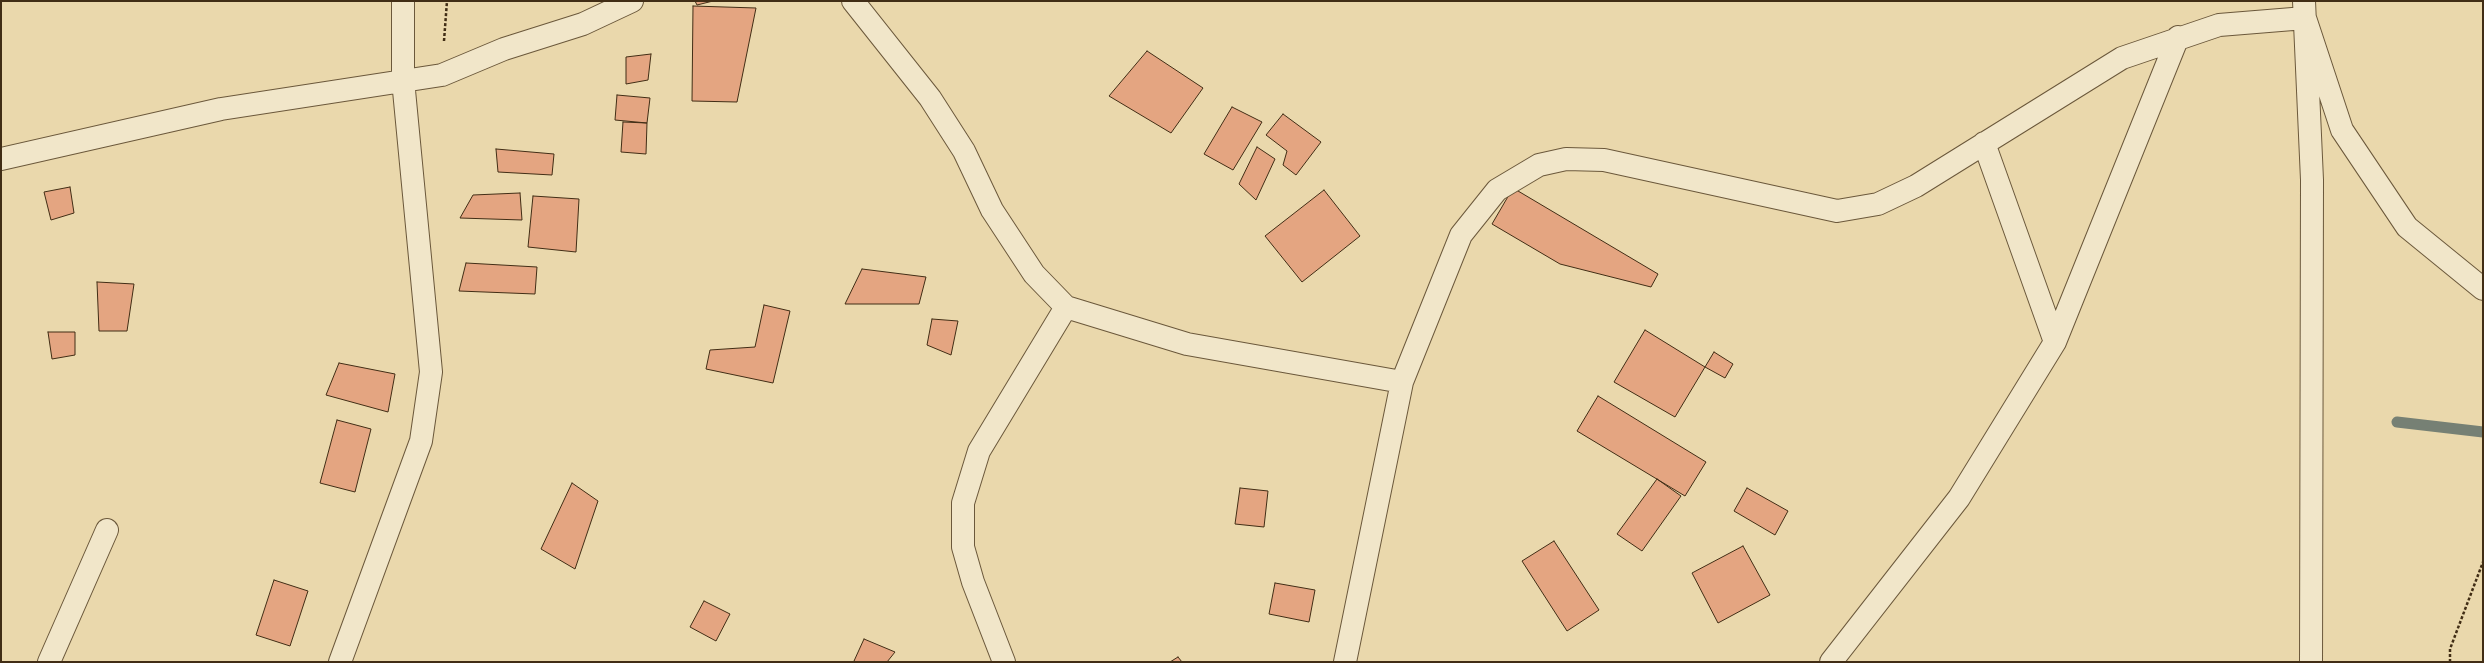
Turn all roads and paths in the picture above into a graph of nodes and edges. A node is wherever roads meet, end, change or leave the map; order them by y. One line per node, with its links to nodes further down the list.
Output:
1 (403, 1): 8 (street)
2 (447, 1): 7 (path)
3 (632, 1): 7 (street)
4 (853, 1): 12 (street)
5 (2305, 9): 6 (street); 11 (street); 22 (street)
6 (2178, 37): 9 (street); 13 (street)
7 (442, 75): 8 (street)
8 (404, 80): 10 (street); 18 (street)
9 (1984, 142): 13 (street); 14 (street)
10 (1, 159)
11 (2483, 289)
12 (1066, 307): 14 (street); 19 (street)
13 (2055, 342): 21 (street)
14 (1402, 382): 20 (street)
15 (107, 530): 17 (street)
16 (2483, 562): 23 (path)
17 (49, 662)
18 (340, 662)
19 (1004, 662)
20 (1345, 662)
21 (1831, 662)
22 (2311, 662)
23 (2450, 662)

